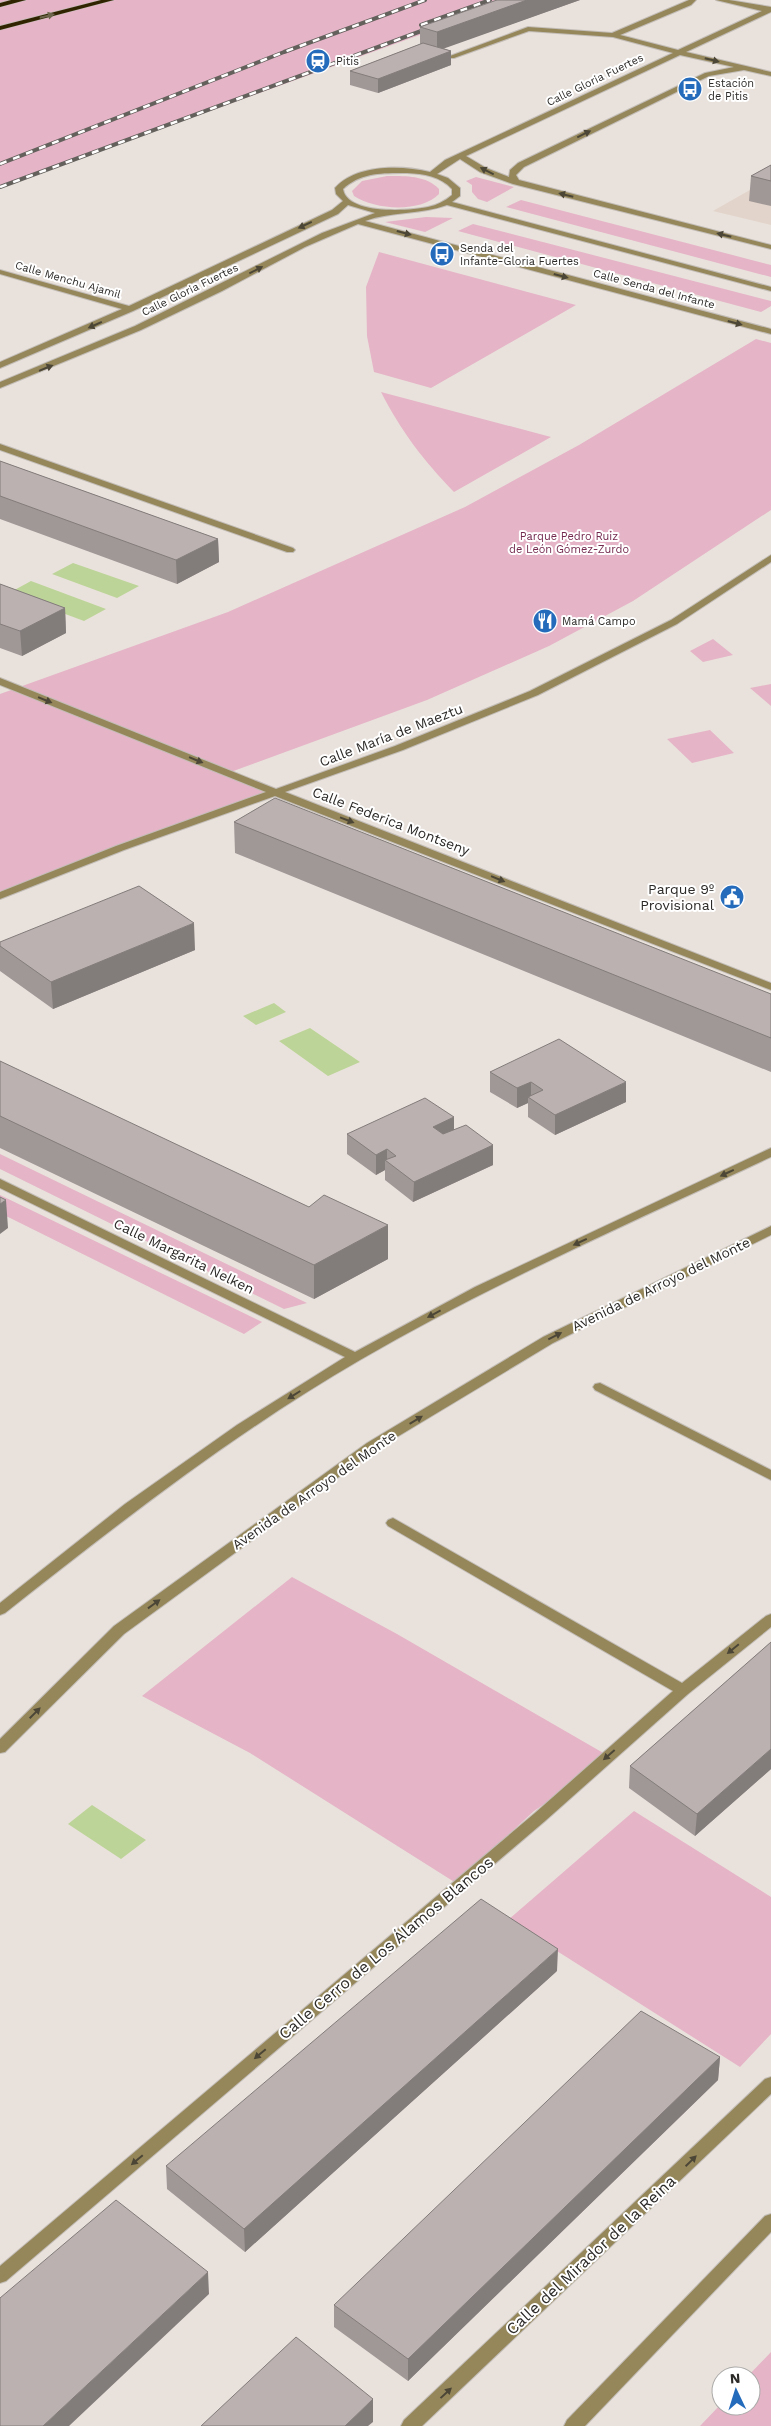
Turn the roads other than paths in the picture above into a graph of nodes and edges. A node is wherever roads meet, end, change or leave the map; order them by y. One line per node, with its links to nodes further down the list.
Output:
1 (22, 0): 5 (highway)
2 (110, 0): 7 (highway, one-way to 2)
3 (693, 0): 8 (street)
4 (719, 0): 6 (street)
5 (0, 5)
6 (770, 10): 9 (street, Calle Gloria Fuertes)
7 (0, 28)
8 (614, 35): 9 (street); 10 (street)
9 (680, 52): 11 (street, one-way to 11); 13 (street, Calle Gloria Fuertes)
10 (452, 57)
11 (743, 68): 12 (street); 15 (street, one-way to 11)
12 (771, 74)
13 (461, 156): 14 (street, Calle Gloria Fuertes); 15 (street, one-way to 13)
14 (432, 174): 16 (street); 17 (street)
15 (514, 178): 20 (street, one-way to 15)
16 (347, 202): 18 (street); 23 (street, Calle Gloria Fuertes, one-way to 23)
17 (448, 203): 18 (street); 22 (street)
18 (389, 212): 19 (street, Calle Gloria Fuertes)
19 (357, 221): 24 (street, Calle Senda del Infante, one-way to 24); 26 (street, Calle Gloria Fuertes, one-way to 19)
20 (771, 247)
21 (0, 272): 23 (street, Calle Menchu Ajamil)
22 (771, 289)
23 (130, 309): 25 (street, Calle Gloria Fuertes, one-way to 25)
24 (771, 332)
25 (0, 365)
26 (0, 385)
27 (0, 447): 28 (street)
28 (290, 550)
29 (771, 558): 31 (street, Calle María de Maeztu)
30 (0, 681): 31 (street, Calle Federica Montseny, one-way to 31)
31 (277, 793): 32 (street, Calle María de Maeztu); 33 (street, Calle Federica Montseny, one-way to 33)
32 (0, 896)
33 (771, 987)
34 (771, 1152): 37 (street, one-way to 37)
35 (0, 1184): 37 (street, Calle Margarita Nelken)
36 (771, 1230): 44 (street, Avenida de Arroyo del Monte, one-way to 36)
37 (355, 1356): 41 (street, one-way to 41)
38 (600, 1387): 39 (street)
39 (771, 1476)
40 (393, 1523): 43 (street)
41 (0, 1610)
42 (771, 1619): 43 (street, Calle Cerro de Los Álamos Blancos, one-way to 43)
43 (683, 1690): 47 (street, Calle Cerro de Los Álamos Blancos, one-way to 47)
44 (0, 1748)
45 (771, 2084): 48 (street, Calle del Mirador de la Reina, one-way to 45)
46 (771, 2221): 49 (street)
47 (0, 2276)
48 (410, 2426)
49 (572, 2426)

